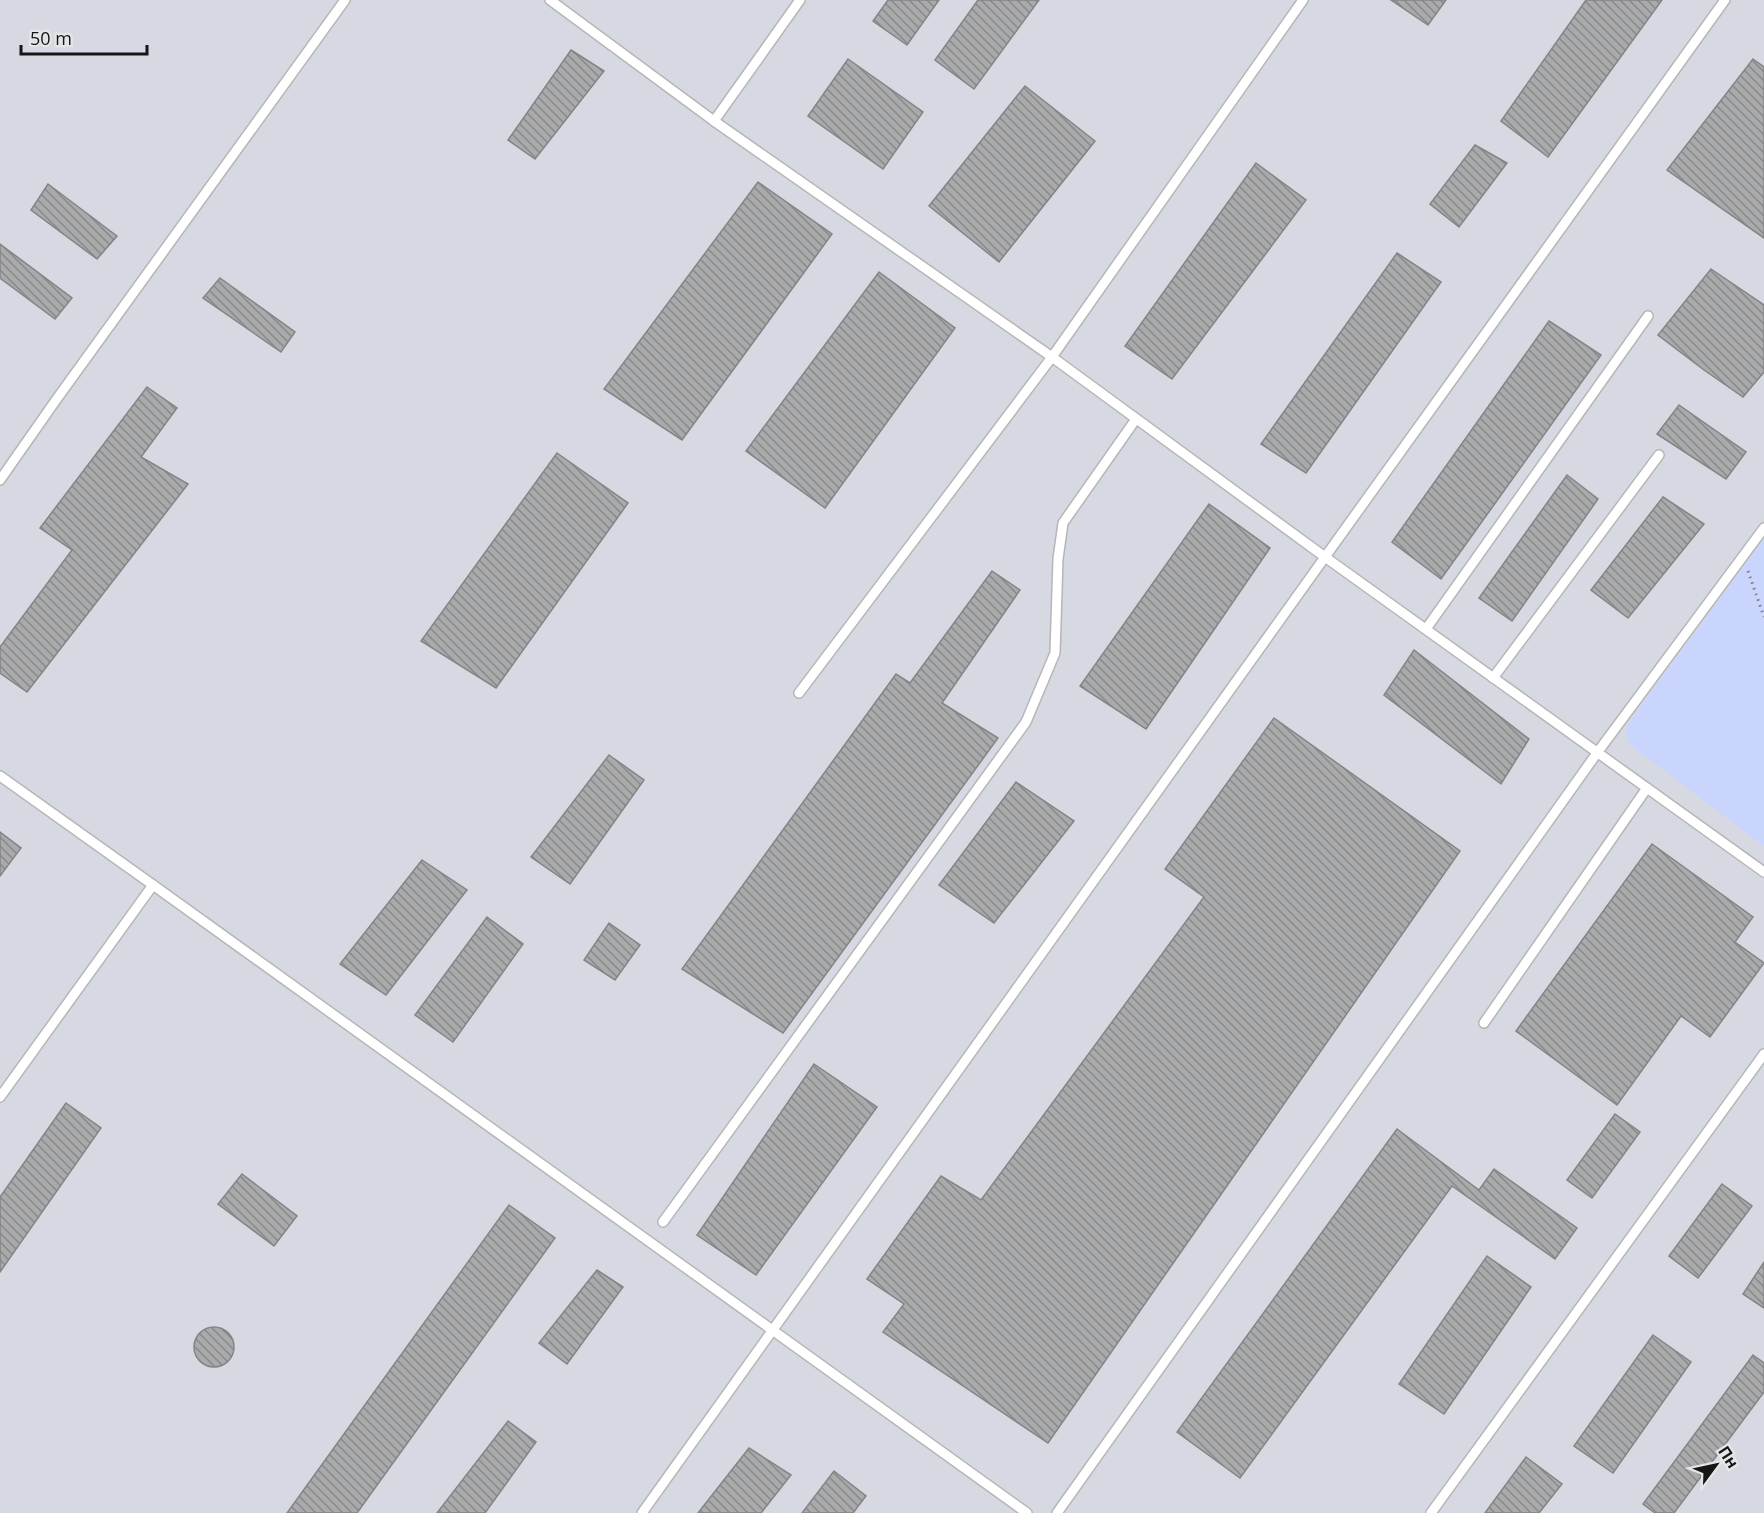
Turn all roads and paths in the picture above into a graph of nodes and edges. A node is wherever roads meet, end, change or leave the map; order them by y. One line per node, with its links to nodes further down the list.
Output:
1 (345, 0): 11 (lane)
2 (550, 0): 6 (lane)
3 (800, 0): 6 (lane)
4 (1303, 0): 8 (lane)
5 (1725, 0): 13 (lane)
6 (714, 121): 8 (lane)
7 (1648, 316): 16 (lane)
8 (1052, 357): 9 (lane); 18 (lane)
9 (1136, 419): 13 (lane); 27 (lane)
10 (1659, 455): 17 (lane)
11 (0, 480)
12 (1764, 528): 14 (lane)
13 (1325, 557): 16 (lane); 28 (lane)
14 (1743, 557): 15 (path); 19 (lane)
15 (1764, 617)
16 (1426, 630): 17 (lane)
17 (1493, 678): 19 (lane)
18 (799, 693)
19 (1597, 753): 21 (lane); 31 (lane)
20 (0, 776): 23 (lane)
21 (1647, 788): 22 (lane); 24 (lane)
22 (1764, 872)
23 (153, 885): 26 (lane); 28 (lane)
24 (1484, 1023)
25 (1764, 1054): 32 (lane)
26 (0, 1097)
27 (663, 1222)
28 (773, 1330): 29 (lane); 30 (lane)
29 (642, 1513)
30 (1027, 1513)
31 (1057, 1513)
32 (1431, 1513)

